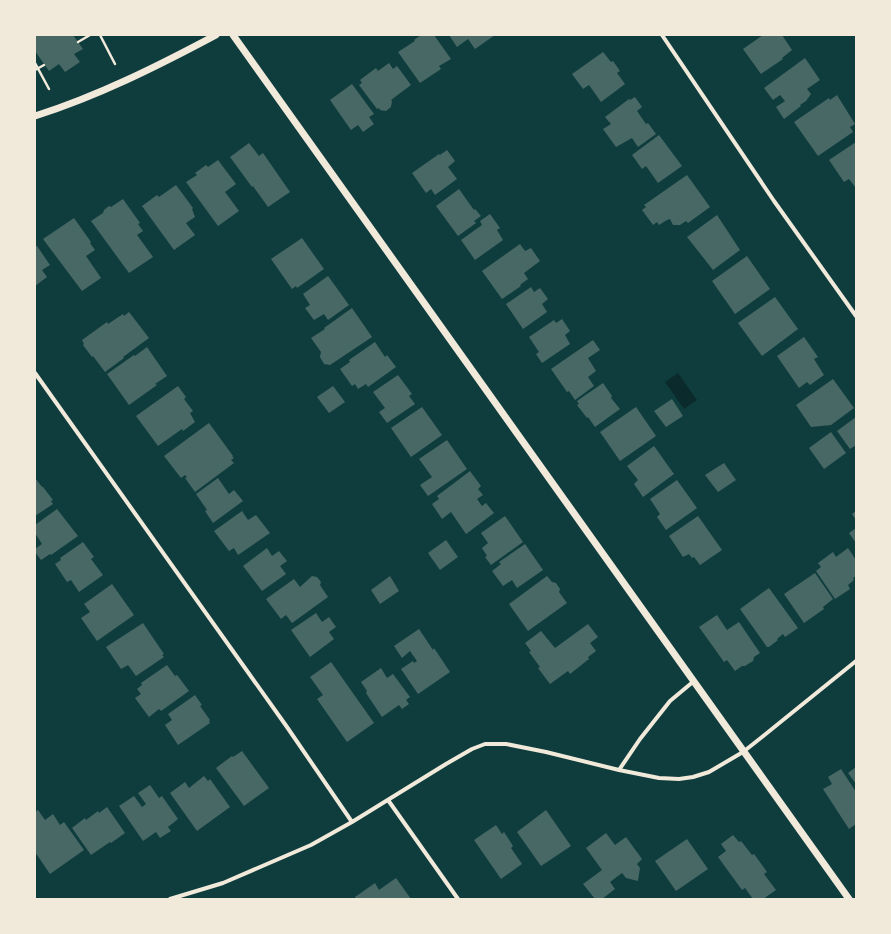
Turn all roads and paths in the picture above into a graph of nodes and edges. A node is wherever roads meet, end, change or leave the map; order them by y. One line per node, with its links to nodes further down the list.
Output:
1 (90, 35): 6 (path)
2 (100, 35): 8 (path)
3 (216, 35): 12 (street)
4 (233, 35): 16 (street)
5 (662, 35): 13 (street)
6 (78, 42)
7 (35, 63): 10 (path)
8 (116, 64)
9 (44, 65): 10 (path)
10 (37, 70): 11 (path)
11 (49, 89)
12 (35, 116)
13 (856, 316)
14 (35, 373): 20 (street)
15 (856, 661): 17 (street)
16 (694, 681): 17 (street); 18 (street)
17 (743, 752): 18 (street); 23 (street)
18 (619, 770): 19 (street)
19 (388, 800): 20 (street); 22 (street)
20 (352, 822): 21 (street)
21 (170, 899)
22 (458, 899)
23 (849, 899)

